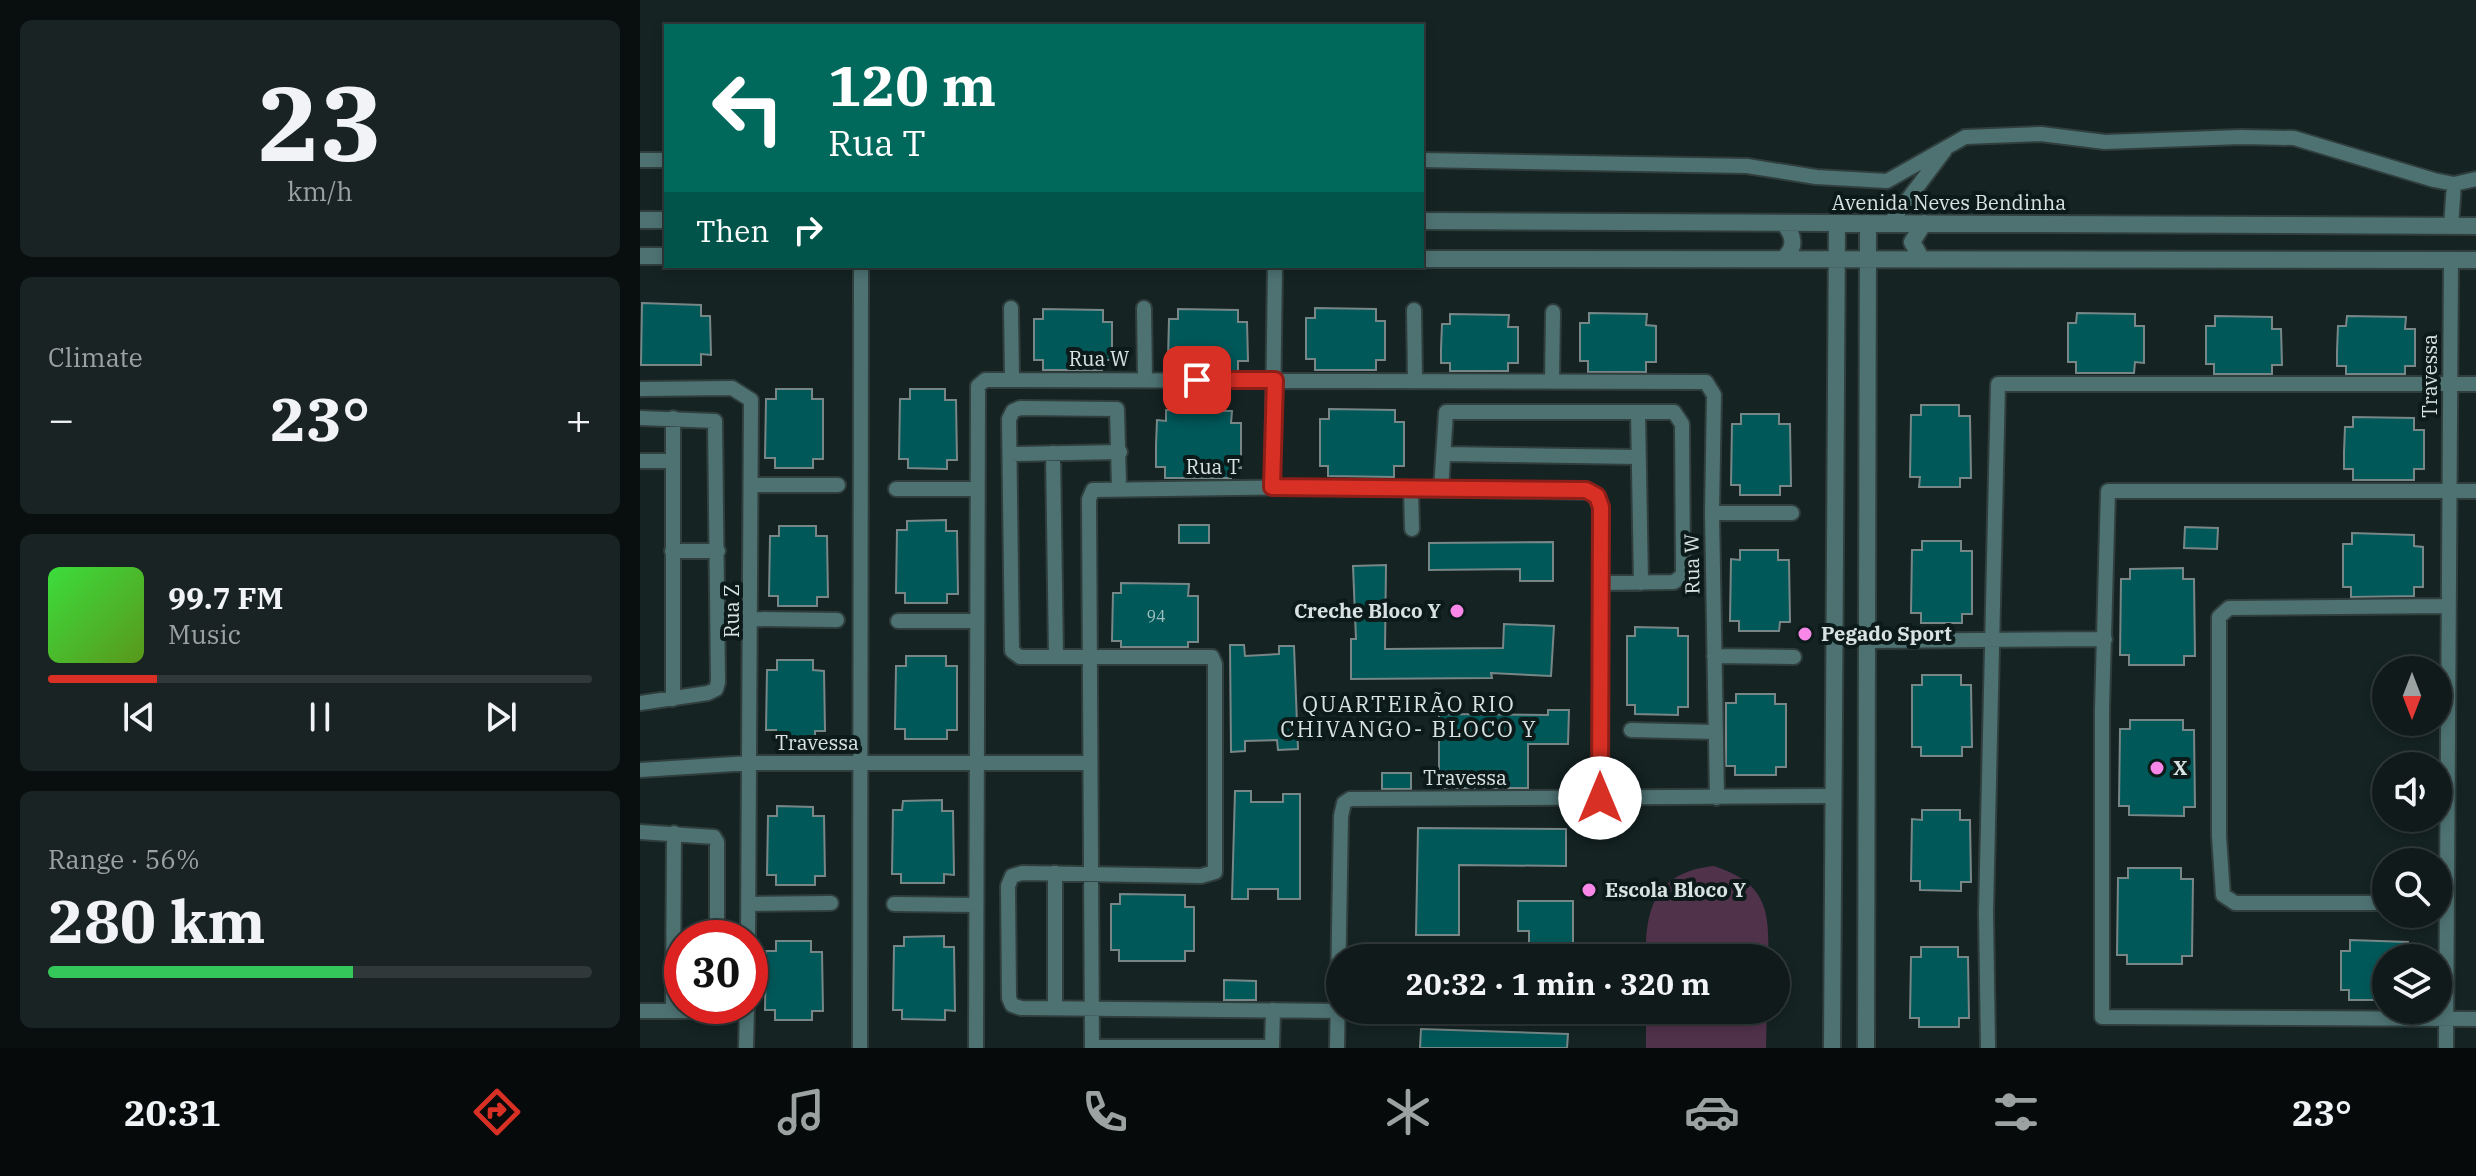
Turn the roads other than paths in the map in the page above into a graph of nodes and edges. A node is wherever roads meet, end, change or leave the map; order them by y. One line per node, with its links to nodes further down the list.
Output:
1 (1950, 143): 6 (street); 7 (street); 8 (street)
2 (640, 160): 3 (street)
3 (664, 160)
4 (1424, 160): 6 (street)
5 (2476, 179): 7 (street)
6 (1887, 181): 8 (street)
7 (2454, 184): 17 (street)
8 (1902, 207): 15 (street)
9 (640, 220): 10 (street)
10 (664, 220)
11 (1424, 221): 12 (street, Avenida Neves Bendinha)
12 (1783, 223): 13 (street, Avenida Neves Bendinha); 23 (street)
13 (1837, 223): 14 (street, Avenida Neves Bendinha); 24 (street)
14 (1868, 223): 15 (street, Avenida Neves Bendinha); 25 (street)
15 (1890, 223): 16 (street, Avenida Neves Bendinha)
16 (1924, 223): 17 (street, Avenida Neves Bendinha); 21 (street)
17 (2451, 226): 18 (street, Avenida Neves Bendinha)
18 (2476, 226)
19 (640, 256): 20 (street)
20 (664, 256)
21 (1921, 258): 25 (street); 26 (street)
22 (1424, 259): 23 (street)
23 (1783, 259): 24 (street)
24 (1836, 259): 25 (street); 34 (street)
25 (1868, 259): 35 (street)
26 (2451, 260): 27 (street); 41 (street, Travessa)
27 (2476, 260)
28 (861, 268): 88 (street)
29 (1275, 268): 38 (street)
30 (1011, 308): 36 (street)
31 (1144, 308): 37 (street)
32 (1414, 310): 39 (street)
33 (1553, 312): 40 (street)
34 (1836, 313): 35 (street); 92 (street)
35 (1867, 314): 78 (street)
36 (1012, 379): 37 (street, Rua W); 59 (street, Rua W)
37 (1145, 379): 38 (street, Rua W)
38 (1275, 380): 39 (street, Rua W); 57 (street)
39 (1415, 380): 40 (street, Rua W)
40 (1552, 381): 64 (street, Rua W)
41 (2450, 384): 42 (street); 62 (street, Travessa); 76 (street)
42 (2476, 384)
43 (640, 389): 54 (street, Rua Z)
44 (1638, 412): 50 (street); 51 (street); 70 (street)
45 (640, 418): 46 (street)
46 (673, 418): 53 (street); 68 (street)
47 (1120, 452): 48 (street); 49 (street); 56 (street)
48 (1053, 453): 49 (street); 79 (street)
49 (1010, 454): 79 (street)
50 (1444, 454): 51 (street); 61 (street)
51 (1638, 457): 70 (street)
52 (640, 461): 53 (street)
53 (673, 461): 67 (street)
54 (752, 485): 55 (street); 72 (street, Rua Z)
55 (838, 485)
56 (1119, 487): 57 (street, Rua T); 80 (street, Rua T)
57 (1272, 487): 60 (street, Rua T)
58 (896, 489): 59 (street)
59 (977, 489): 75 (street, Rua W)
60 (1411, 489): 61 (street, Rua T); 66 (street)
61 (1441, 490): 69 (street, Rua T)
62 (2451, 491): 63 (street); 71 (street, Travessa); 77 (street)
63 (2476, 491)
64 (1712, 513): 65 (street); 81 (street, Rua W)
65 (1792, 513)
66 (1412, 529)
67 (672, 551): 68 (street); 83 (street)
68 (718, 551): 83 (street)
69 (1602, 583): 70 (street); 93 (street, Rua T)
70 (1641, 583)
71 (2448, 606): 97 (street, Travessa); 101 (street)
72 (752, 619): 73 (street); 87 (street, Rua Z)
73 (837, 620)
74 (898, 621): 75 (street)
75 (977, 621): 90 (street, Rua W)
76 (1991, 639): 77 (street); 78 (street); 129 (street)
77 (2105, 639): 115 (street)
78 (1867, 641): 128 (street)
79 (1056, 656): 80 (street)
80 (1089, 656): 89 (street, Rua T); 99 (street)
81 (1714, 656): 82 (street); 86 (street, Rua W)
82 (1794, 657)
83 (673, 699): 84 (street)
84 (640, 703)
85 (1631, 730): 86 (street)
86 (1715, 732): 94 (street, Rua W)
87 (750, 763): 88 (street, Travessa); 91 (street, Travessa); 102 (street, Rua Z)
88 (861, 763): 90 (street, Travessa); 123 (street)
89 (1089, 763): 90 (street, Travessa); 99 (street, Rua T)
90 (977, 764): 104 (street, Rua W)
91 (640, 770)
92 (1833, 796): 94 (street, Travessa); 127 (street)
93 (1600, 798): 94 (street, Travessa); 108 (street, Travessa)
94 (1717, 798)
95 (640, 832): 96 (street)
96 (674, 833): 105 (street); 106 (street)
97 (2443, 848)
98 (1055, 873): 99 (street); 109 (street); 109 (street)
99 (1089, 874): 110 (street, Rua T)
100 (831, 903): 102 (street)
101 (2372, 903)
102 (749, 904): 107 (street, Rua Z)
103 (894, 904): 104 (street)
104 (976, 905): 124 (street, Rua W)
105 (674, 920)
106 (717, 920)
107 (749, 920)
108 (1339, 944)
109 (1055, 1008): 110 (street)
110 (1091, 1008): 111 (street); 121 (street, Rua T)
111 (1273, 1010): 114 (street); 125 (street)
112 (640, 1011): 113 (street)
113 (664, 1011)
114 (1326, 1011)
115 (2372, 1019)
116 (2452, 1019): 117 (street)
117 (2476, 1019)
118 (747, 1024): 122 (street)
119 (1338, 1024): 126 (street, Travessa)
120 (2446, 1024): 130 (street, Travessa)
121 (1092, 1047): 125 (street)
122 (746, 1048)
123 (860, 1048)
124 (976, 1048)
125 (1272, 1048)
126 (1337, 1048)
127 (1832, 1048)
128 (1866, 1048)
129 (1988, 1048)
130 (2446, 1048)

